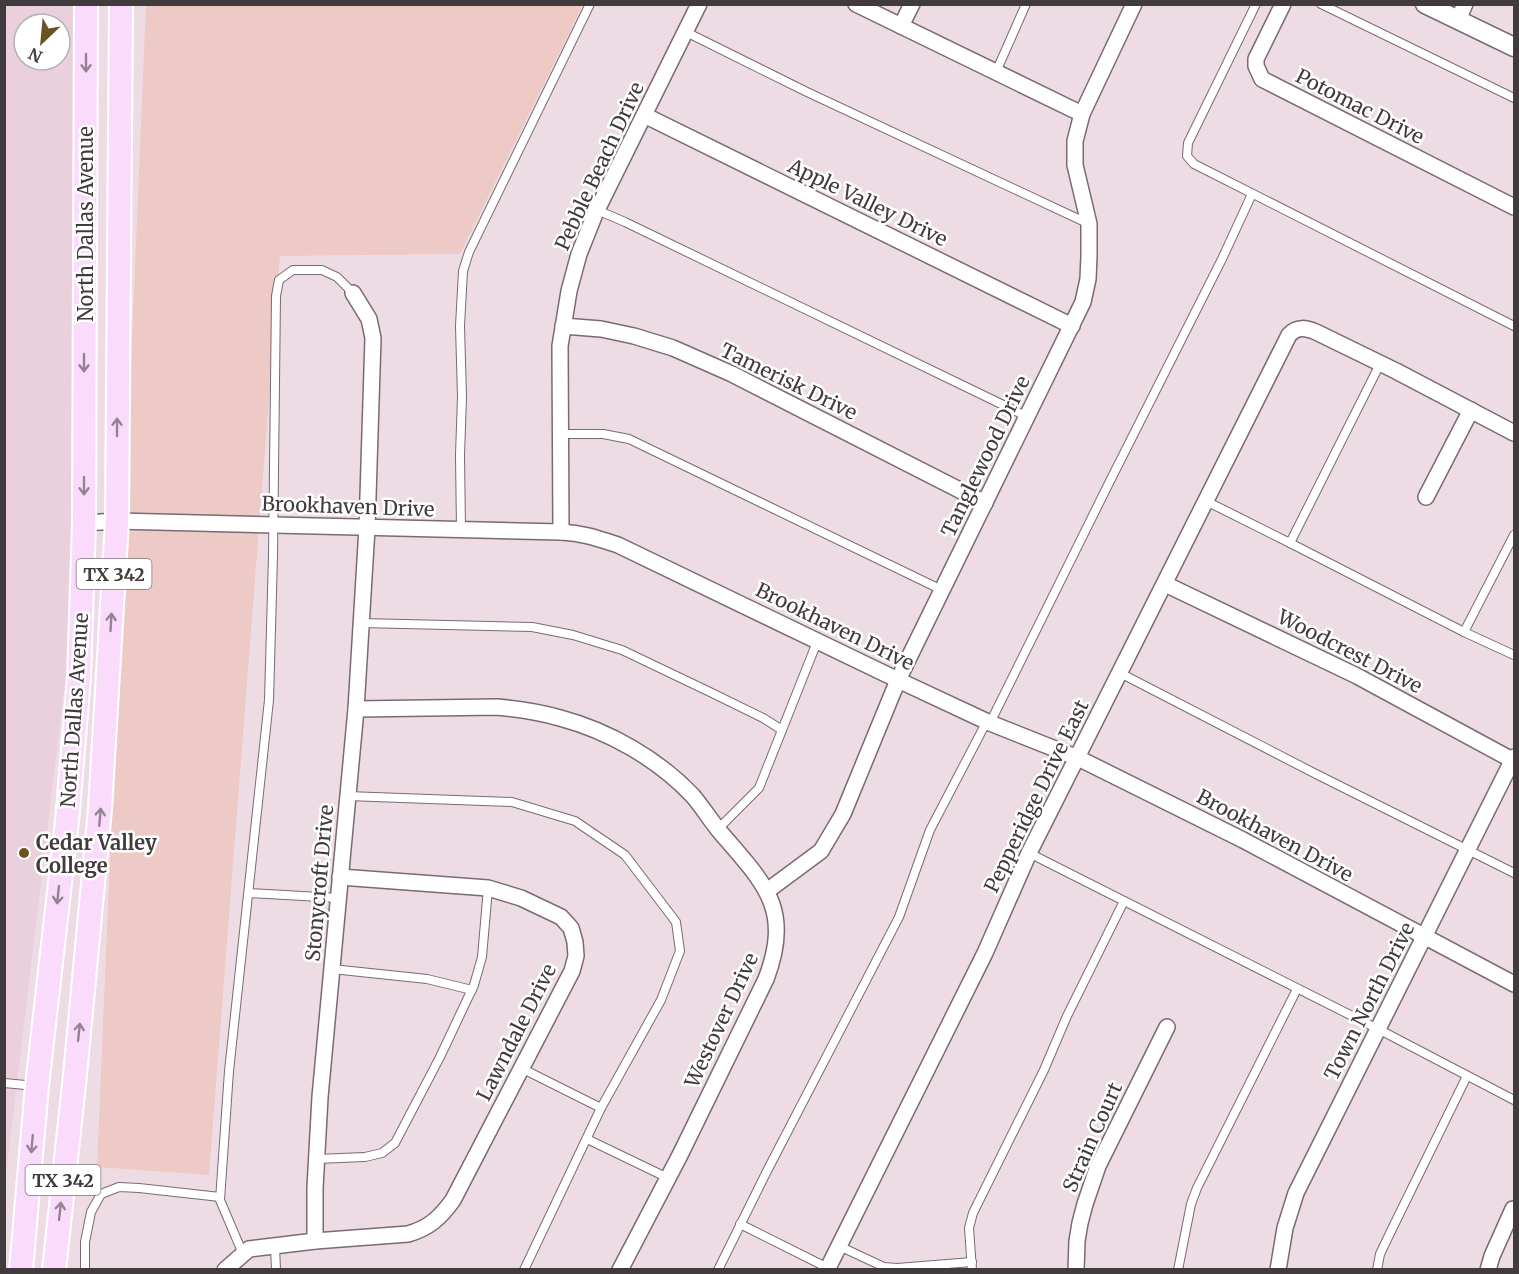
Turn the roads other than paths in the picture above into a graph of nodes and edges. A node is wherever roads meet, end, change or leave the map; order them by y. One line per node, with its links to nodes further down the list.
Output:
1 (86, 4): 38 (main road, North Dallas Avenue / TX 342, one-way to 38)
2 (121, 4): 37 (main road, North Dallas Avenue / TX 342, one-way to 2)
3 (590, 4): 41 (lane)
4 (699, 4): 15 (street, Pebble Beach Drive)
5 (856, 4): 14 (street)
6 (912, 4): 14 (street)
7 (1026, 4): 17 (lane)
8 (1134, 4): 19 (street, Tanglewood Drive)
9 (1256, 4): 21 (lane)
10 (1283, 4): 22 (street, Potomac Drive)
11 (1321, 4): 18 (lane)
12 (1425, 4): 13 (street)
13 (1461, 12): 16 (street)
14 (901, 26): 17 (street)
15 (686, 32): 20 (street, Pebble Beach Drive); 24 (lane)
16 (1515, 47)
17 (996, 72): 19 (street)
18 (1515, 98)
19 (1082, 114): 24 (street, Tanglewood Drive)
20 (644, 115): 23 (street, Pebble Beach Drive); 27 (street, Apple Valley Drive)
21 (1252, 194): 28 (lane); 54 (lane)
22 (1515, 207)
23 (597, 210): 26 (street, Pebble Beach Drive); 31 (lane)
24 (1089, 224): 27 (street, Tanglewood Drive)
25 (353, 293): 39 (lane); 40 (street, Stonycroft Drive)
26 (563, 326): 33 (street, Pebble Beach Drive); 36 (street, Tamerisk Drive)
27 (1072, 326): 31 (street, Tanglewood Drive)
28 (1515, 326)
29 (1380, 364): 30 (street); 35 (street, Pepperidge Drive East); 44 (lane)
30 (1471, 410): 32 (street); 34 (street)
31 (1028, 417): 36 (street, Tanglewood Drive)
32 (1515, 433)
33 (560, 434): 42 (street, Pebble Beach Drive); 46 (lane)
34 (1426, 496)
35 (1206, 501): 44 (lane); 45 (street, Pepperidge Drive East)
36 (985, 503): 46 (street, Tanglewood Drive)
37 (117, 521): 38 (street, Brookhaven Drive); 39 (street, Brookhaven Drive); 80 (main road, North Dallas Avenue / TX 342, one-way to 37)
38 (84, 523): 79 (main road, North Dallas Avenue / TX 342, one-way to 79)
39 (273, 525): 40 (street, Brookhaven Drive); 66 (lane)
40 (367, 528): 41 (street, Brookhaven Drive); 47 (street, Stonycroft Drive)
41 (461, 530): 42 (street, Brookhaven Drive)
42 (561, 532): 49 (street, Brookhaven Drive)
43 (1515, 535): 48 (lane)
44 (1290, 543): 48 (lane)
45 (1165, 584): 51 (street, Pepperidge Drive East); 57 (street, Woodcrest Drive)
46 (942, 590): 52 (street, Tanglewood Drive)
47 (361, 623): 53 (street, Stonycroft Drive); 55 (lane)
48 (1464, 632): 50 (lane)
49 (818, 642): 52 (street, Brookhaven Drive); 55 (lane)
50 (1515, 655)
51 (1120, 673): 56 (street, Pepperidge Drive East); 60 (lane)
52 (897, 680): 54 (street, Brookhaven Drive); 65 (street, Tanglewood Drive)
53 (356, 709): 58 (street, Stonycroft Drive); 59 (street, Westover Drive)
54 (988, 722): 56 (street, Brookhaven Drive); 88 (lane)
55 (782, 730): 59 (lane)
56 (1078, 758): 61 (street, Pepperidge Drive East); 69 (street, Brookhaven Drive)
57 (1514, 759): 60 (street, Town North Drive)
58 (347, 796): 63 (street, Stonycroft Drive); 82 (lane)
59 (718, 829): 65 (street, Westover Drive)
60 (1468, 849): 62 (lane); 69 (street, Town North Drive)
61 (1029, 853): 68 (lane); 91 (street, Pepperidge Drive East)
62 (1515, 873)
63 (340, 877): 64 (street, Lawndale Drive); 67 (street, Stonycroft Drive)
64 (488, 888): 73 (lane); 76 (street, Lawndale Drive)
65 (767, 891): 85 (street, Westover Drive)
66 (249, 893): 67 (lane); 86 (lane)
67 (338, 898): 70 (street, Stonycroft Drive)
68 (1124, 901): 72 (lane); 93 (lane)
69 (1424, 937): 71 (street, Brookhaven Drive); 75 (street, Town North Drive)
70 (332, 969): 73 (lane); 84 (street, Stonycroft Drive)
71 (1515, 984)
72 (1298, 989): 75 (lane); 104 (lane)
73 (472, 990): 84 (lane)
74 (1167, 1027): 103 (street, Strain Court)
75 (1378, 1029): 77 (lane); 105 (street, Town North Drive)
76 (521, 1068): 82 (lane); 89 (street, Lawndale Drive)
77 (1467, 1076): 81 (lane); 106 (lane)
78 (4, 1083): 79 (lane)
79 (37, 1086): 80 (main road); 94 (main road, North Dallas Avenue / TX 342, one-way to 94)
80 (73, 1090): 95 (main road, North Dallas Avenue / TX 342, one-way to 80)
81 (1515, 1100)
82 (602, 1108): 83 (lane)
83 (587, 1139): 85 (lane); 99 (lane)
84 (316, 1159): 89 (street, Stonycroft Drive)
85 (668, 1178): 100 (street, Westover Drive)
86 (220, 1197): 92 (lane); 96 (lane)
87 (1513, 1209): 107 (street)
88 (740, 1224): 101 (lane); 102 (lane)
89 (315, 1241): 90 (street)
90 (275, 1246): 92 (street); 98 (lane)
91 (839, 1246): 93 (lane); 102 (street, Pepperidge Drive East)
92 (243, 1254): 97 (street)
93 (972, 1265)
94 (21, 1269)
95 (54, 1269)
96 (85, 1269)
97 (225, 1269)
98 (276, 1269)
99 (524, 1269)
100 (620, 1269)
101 (718, 1269)
102 (828, 1269)
103 (1076, 1269)
104 (1178, 1269)
105 (1278, 1269)
106 (1377, 1269)
107 (1488, 1269)

